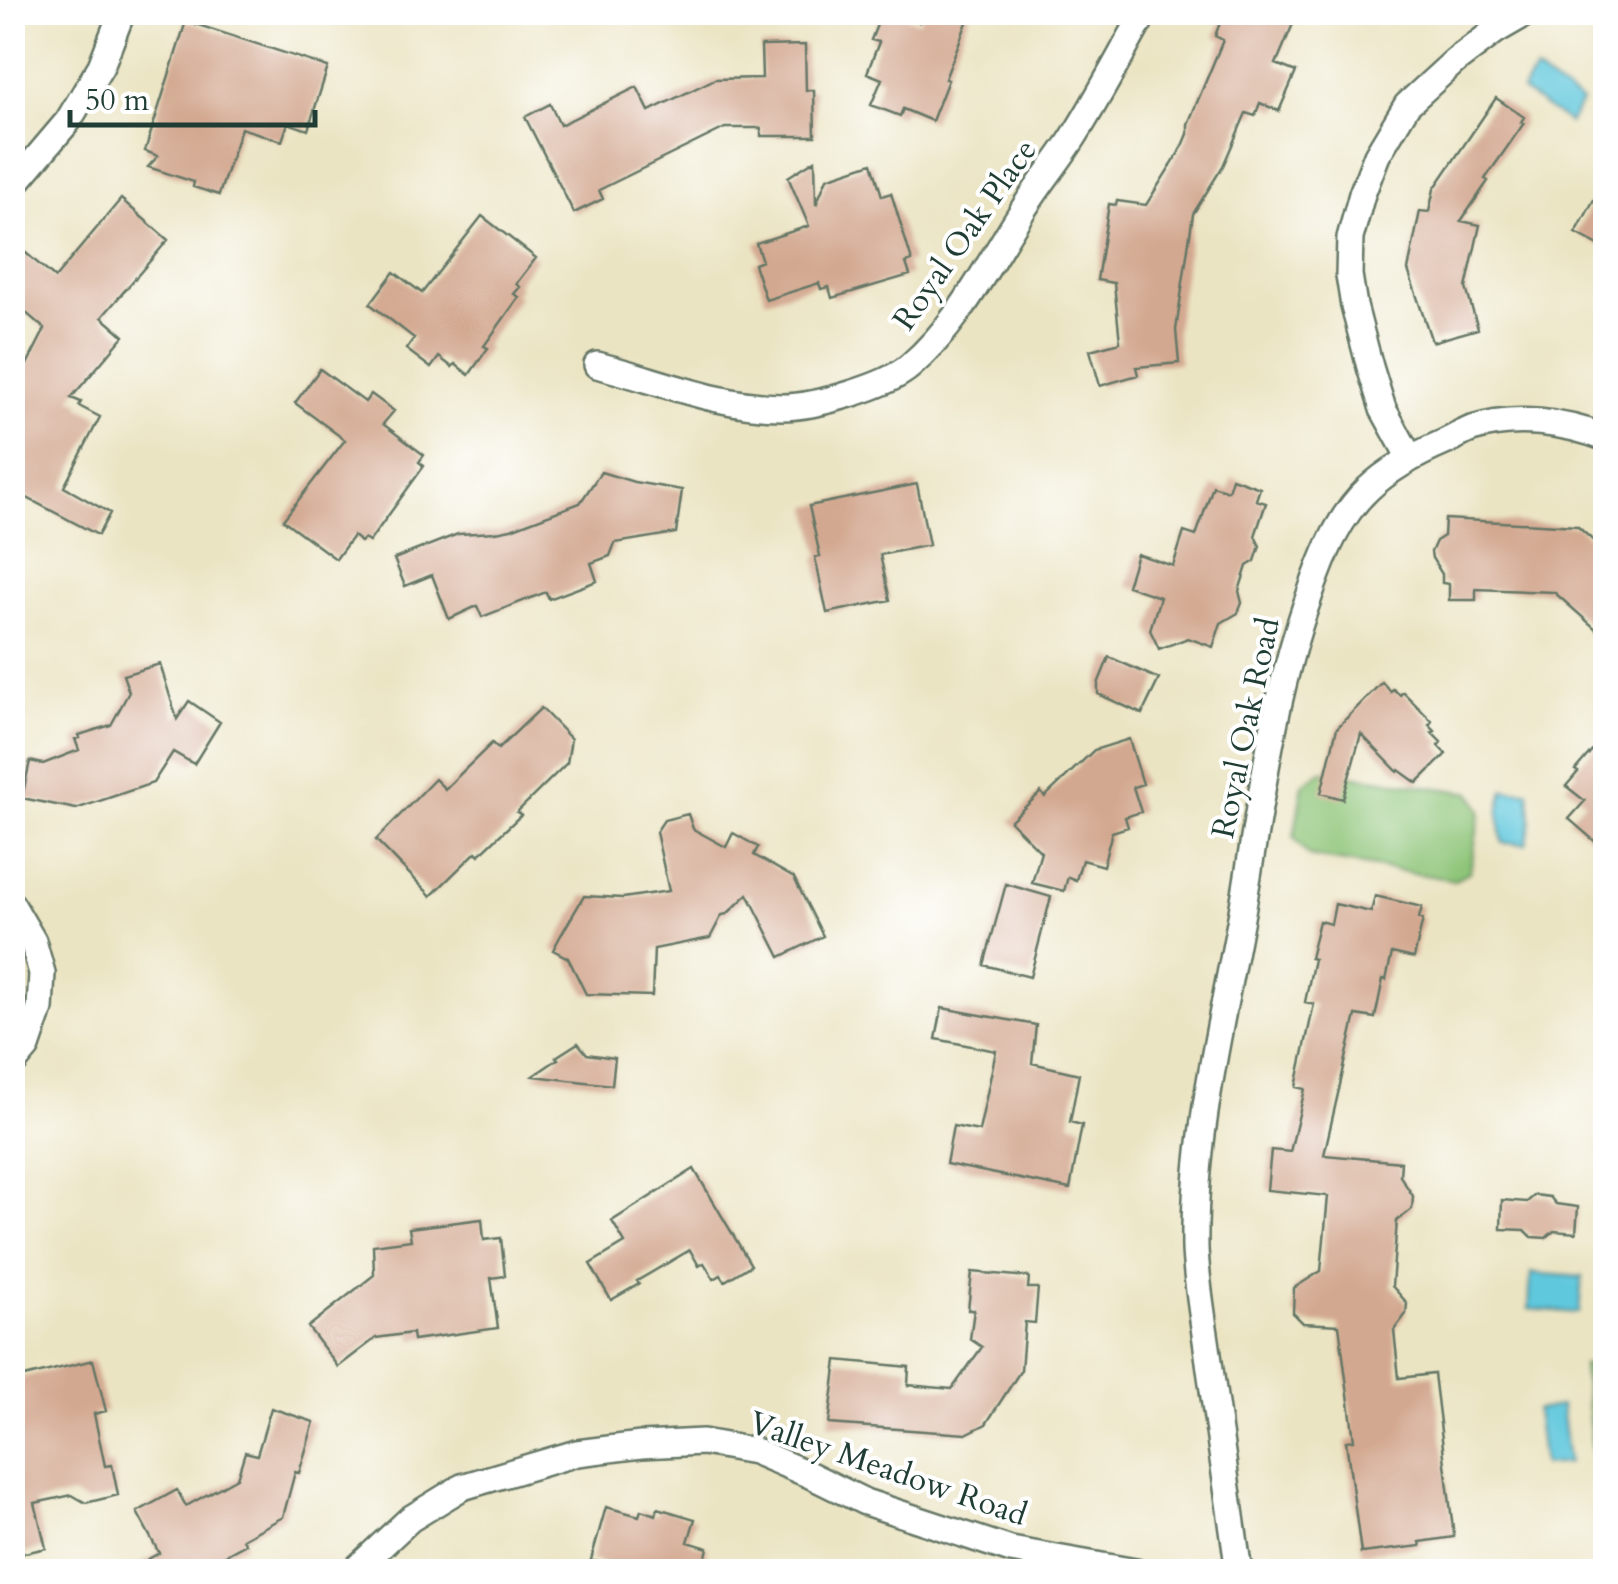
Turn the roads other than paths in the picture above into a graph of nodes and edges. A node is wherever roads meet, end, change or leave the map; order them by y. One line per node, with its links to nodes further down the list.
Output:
1 (122, 12): 4 (street)
2 (1145, 12): 5 (street, Royal Oak Place)
3 (1528, 12): 7 (street)
4 (12, 188)
5 (597, 364)
6 (1606, 438): 7 (street)
7 (1410, 458): 12 (street, Royal Oak Road)
8 (12, 905): 9 (street)
9 (12, 1066)
10 (353, 1572): 11 (street, Valley Meadow Road)
11 (1136, 1572)
12 (1239, 1572)

